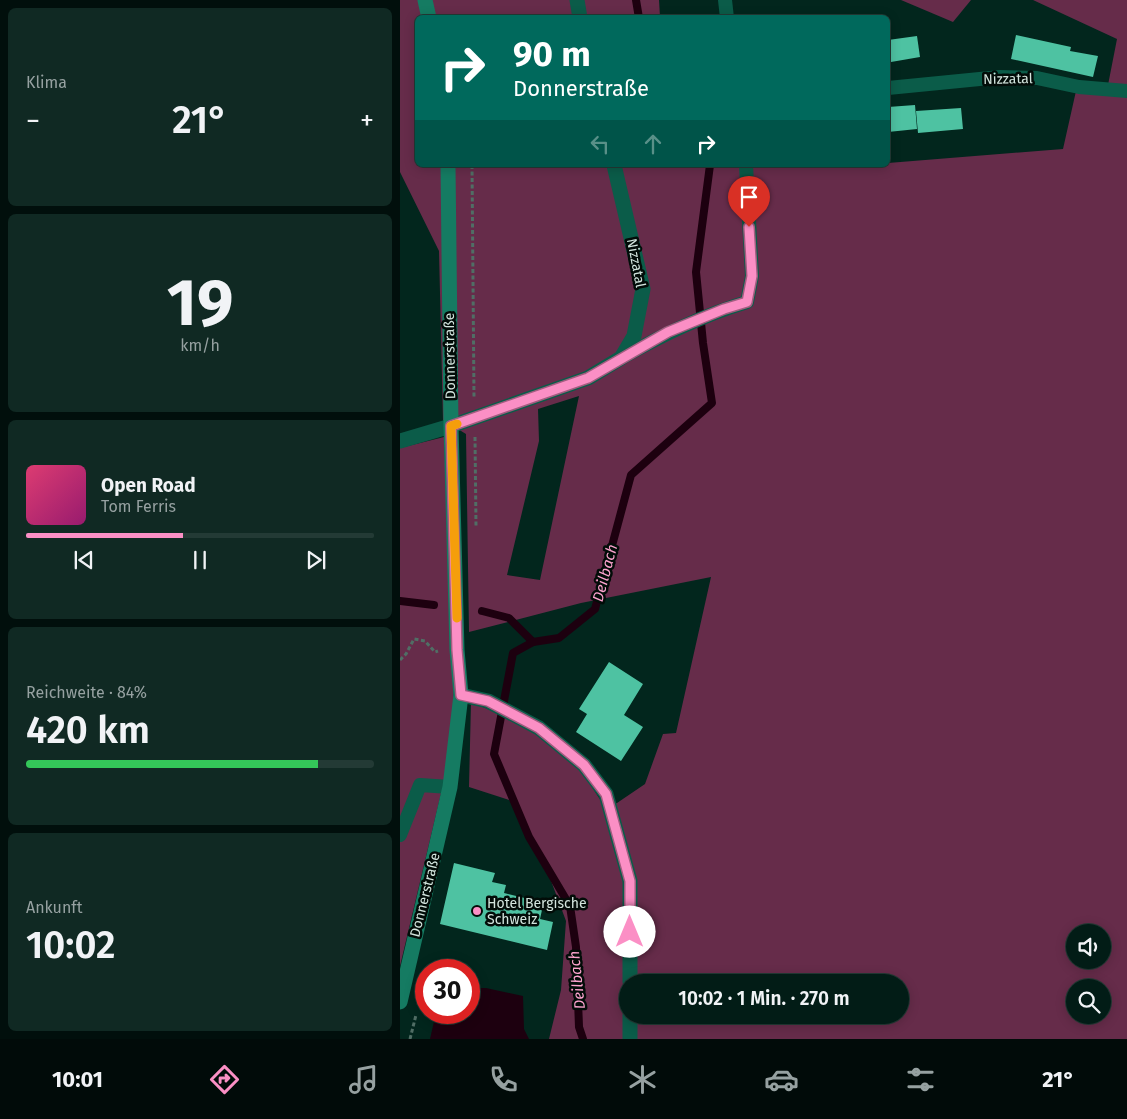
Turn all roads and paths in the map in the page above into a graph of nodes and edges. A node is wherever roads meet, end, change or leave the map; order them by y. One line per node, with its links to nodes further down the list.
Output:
1 (425, 0): 4 (main road)
2 (577, 0): 5 (street)
3 (725, 0): 6 (lane)
4 (428, 15)
5 (580, 15)
6 (727, 15)
7 (890, 88): 8 (lane, Nizzatal)
8 (1127, 91)
9 (448, 167): 13 (main road, Donnerstraße)
10 (614, 167): 12 (street, Nizzatal)
11 (746, 167): 12 (lane, Nizzatal)
12 (621, 358): 13 (street, Nizzatal)
13 (451, 426): 14 (street, Nizzatal); 15 (main road, Donnerstraße)
14 (400, 440)
15 (457, 650): 16 (path); 17 (main road, Donnerstraße)
16 (400, 660)
17 (461, 695): 18 (main road, Donnerstraße); 20 (street)
18 (450, 787): 19 (lane); 21 (main road, Donnerstraße)
19 (400, 836)
20 (630, 974)
21 (400, 1002)
22 (630, 1024): 23 (street)
23 (630, 1039)

